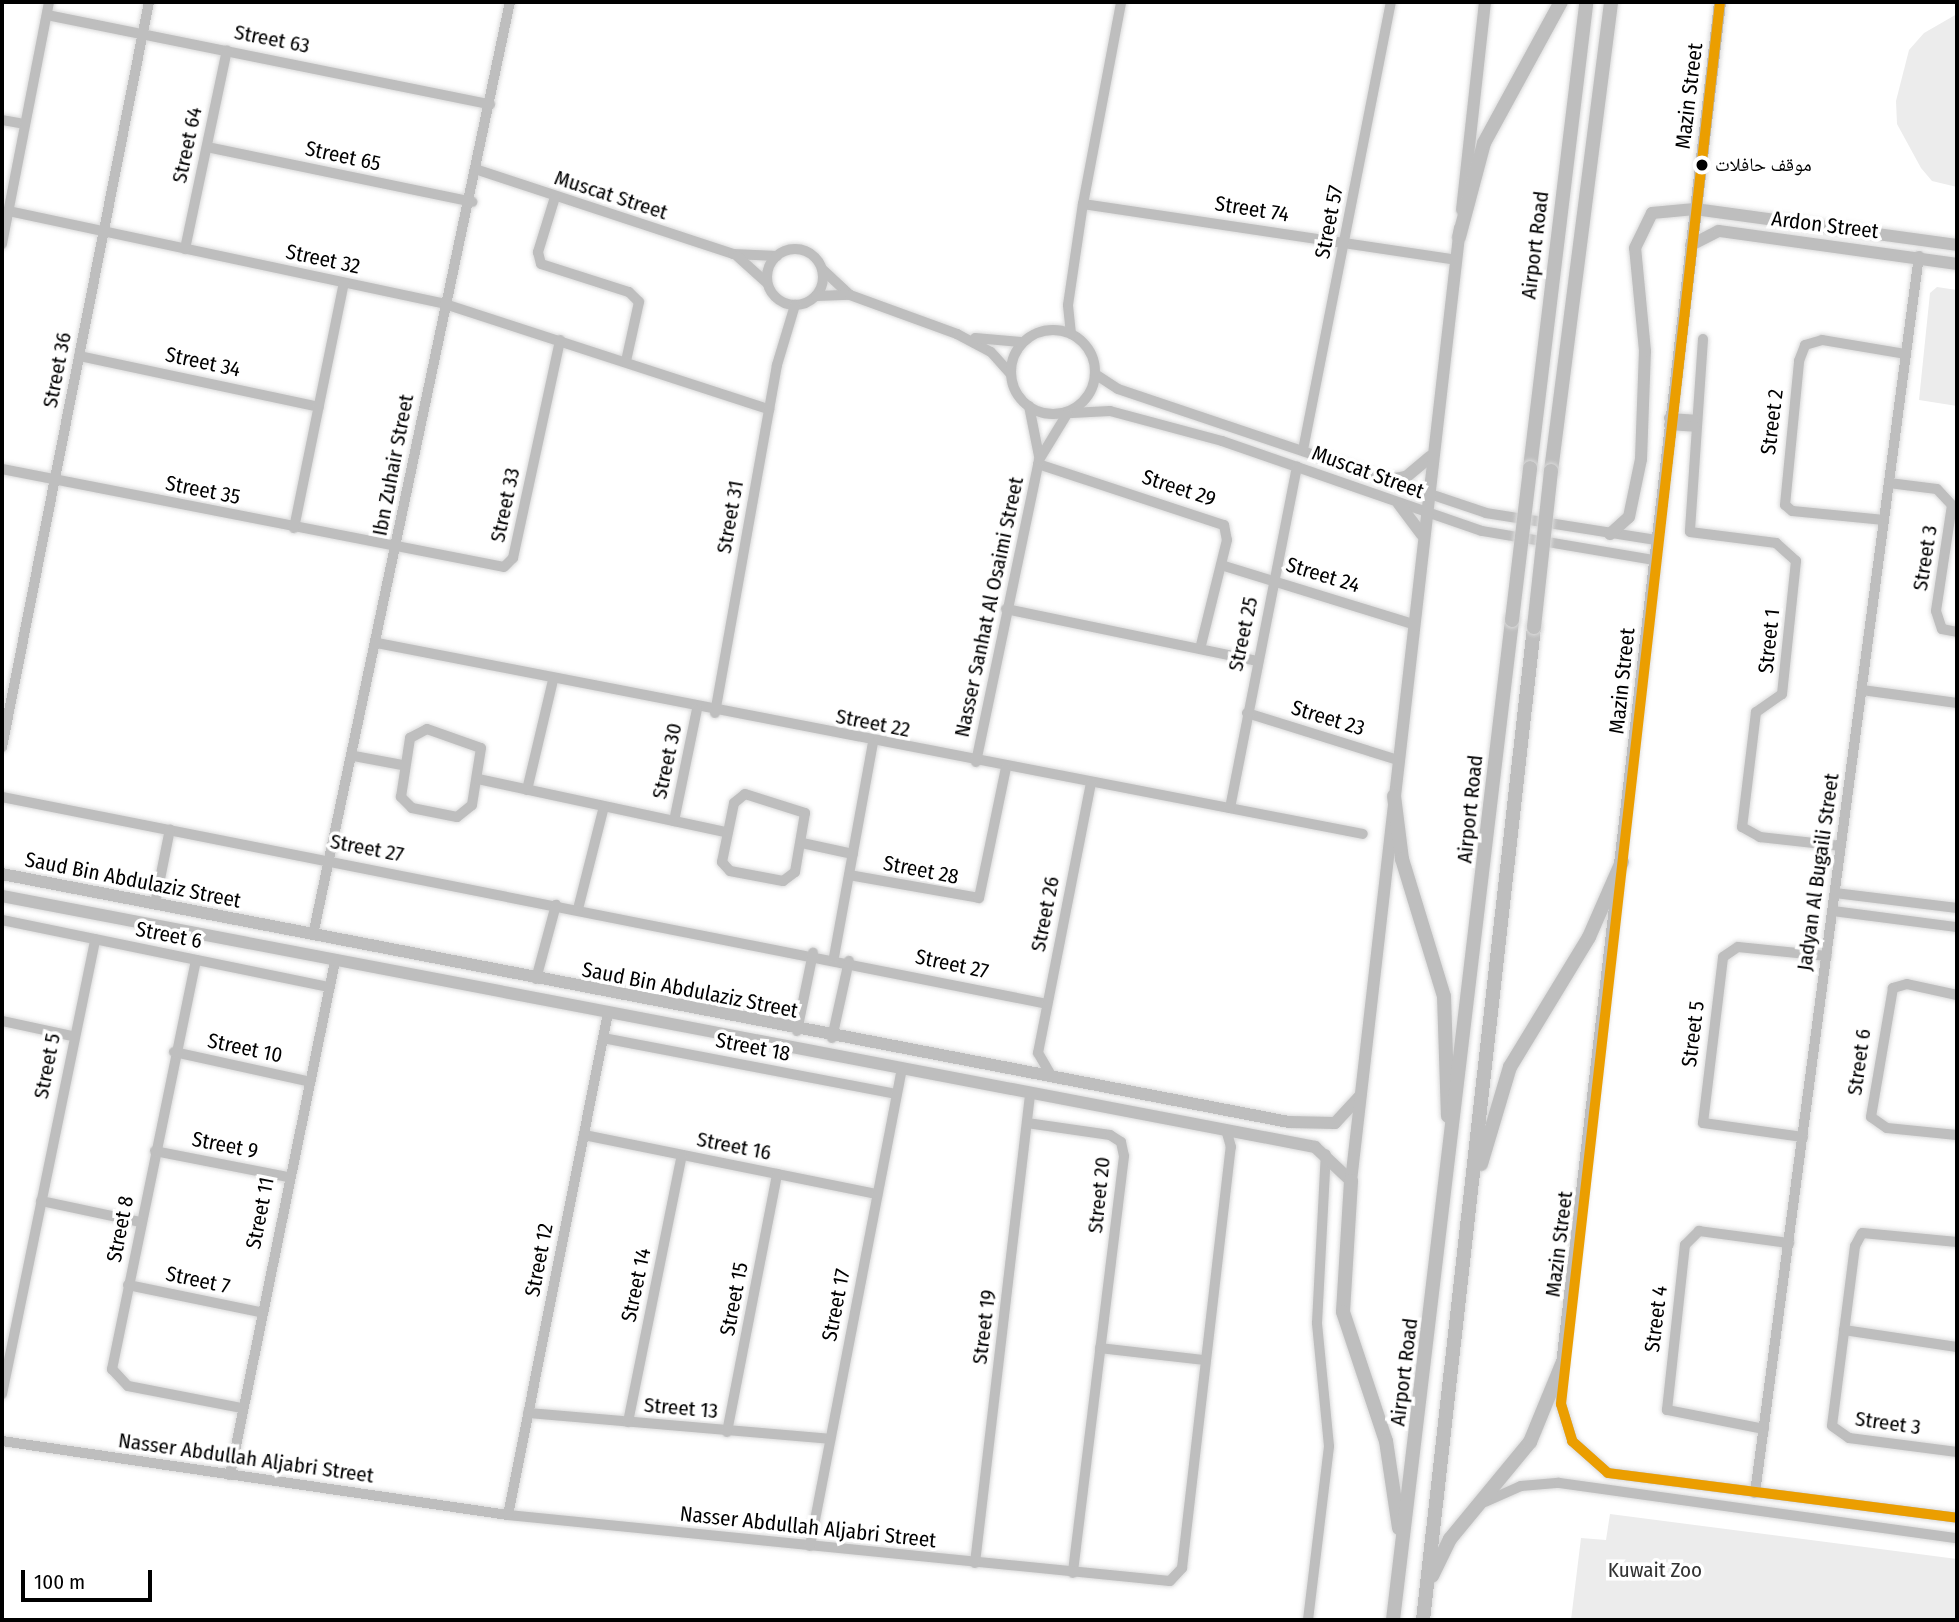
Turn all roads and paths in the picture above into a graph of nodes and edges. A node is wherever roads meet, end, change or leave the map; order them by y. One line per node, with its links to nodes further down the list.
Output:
1 (49, 2): 11 (street)
2 (149, 2): 12 (street, Street 36)
3 (510, 2): 14 (street, Ibn Zuhair Street)
4 (1121, 2): 21 (street)
5 (1391, 2): 27 (street, Street 57)
6 (1485, 2): 26 (main road)
7 (1561, 2): 26 (highway)
8 (1586, 2): 194 (highway, Airport Road, bridge)
9 (1613, 2): 191 (highway, Airport Road, bridge)
10 (1720, 2): 22 (main road, Mazin Street)
11 (47, 15): 12 (street, Street 63); 16 (street)
12 (143, 34): 13 (street, Street 63); 25 (street, Street 36)
13 (227, 50): 14 (street, Street 63); 17 (street, Street 64)
14 (490, 104): 18 (street, Ibn Zuhair Street)
15 (2, 120): 16 (street)
16 (25, 124): 23 (street)
17 (207, 147): 20 (street, Street 65); 32 (street, Street 64)
18 (478, 170): 19 (street, Muscat Street); 20 (street, Ibn Zuhair Street)
19 (555, 197): 33 (street, Muscat Street); 56 (street)
20 (472, 202): 44 (street, Ibn Zuhair Street)
21 (1083, 204): 27 (street, Street 74); 46 (street)
22 (1695, 208): 24 (main road, Ardon Street); 29 (main road, Mazin Street); 83 (main road, Ardon Street)
23 (8, 211): 25 (street, Street 32); 28 (street)
24 (1837, 227): 30 (main road, Ardon Street); 31 (main road)
25 (104, 232): 32 (street, Street 32); 55 (street, Street 36)
26 (1459, 237): 36 (main road)
27 (1345, 243): 36 (street, Street 74); 68 (street, Street 57)
28 (2, 244)
29 (1691, 245): 31 (main road, Ardon Street); 63 (main road, Mazin Street)
30 (1957, 245)
31 (1836, 246): 35 (main road, Ardon Street)
32 (186, 249): 39 (street, Street 32)
33 (733, 254): 34 (street, Muscat Street); 40 (street, Muscat Street)
34 (777, 256): 38 (street); 40 (street)
35 (1919, 256): 37 (main road, Ardon Street); 54 (street, Jadyan Al Bugaili Street)
36 (1456, 260): 70 (main road)
37 (1957, 264)
38 (822, 269): 41 (street); 42 (street)
39 (344, 283): 44 (street, Street 32); 59 (street)
40 (769, 285): 43 (street)
41 (850, 295): 42 (street); 49 (street)
42 (816, 296): 45 (street)
43 (782, 302): 45 (street); 47 (street, Street 31)
44 (445, 304): 52 (street, Street 32); 85 (street, Ibn Zuhair Street)
45 (795, 305): 47 (street, Street 31)
46 (1068, 306): 48 (street); 50 (street)
47 (784, 329): 61 (street, Street 31)
48 (1048, 329): 50 (street); 53 (street)
49 (957, 334): 53 (street); 57 (street)
50 (1072, 334): 58 (street)
51 (1703, 339): 64 (street, Street 1)
52 (560, 340): 56 (street, Street 32); 85 (street, Street 33)
53 (1021, 342): 57 (street)
54 (1906, 354): 76 (street, Jadyan Al Bugaili Street); 80 (street, Street 2)
55 (79, 356): 59 (street, Street 34); 74 (street, Street 36)
56 (626, 361): 61 (street, Street 32)
57 (1011, 373): 60 (street)
58 (1095, 373): 62 (street); 65 (street, Muscat Street)
59 (319, 407): 81 (street)
60 (1029, 407): 62 (street); 71 (street, Nasser Sanhat Al Osaimi Street)
61 (769, 409): 99 (street, Street 31)
62 (1070, 413): 67 (street, Muscat Street); 71 (street, Nasser Sanhat Al Osaimi Street)
63 (1669, 421): 64 (street); 84 (main road, Mazin Street)
64 (1695, 424): 120 (street, Street 1)
65 (1233, 425): 66 (street, Muscat Street); 67 (street)
66 (1257, 434): 68 (street, Muscat Street); 69 (street)
67 (1222, 441): 69 (street, Muscat Street)
68 (1303, 450): 75 (street, Muscat Street)
69 (1250, 451): 72 (street, Muscat Street)
70 (1430, 457): 75 (main road); 77 (main road)
71 (1039, 462): 87 (street, Street 29); 89 (street, Nasser Sanhat Al Osaimi Street)
72 (1297, 467): 78 (street, Muscat Street); 88 (street, Street 25)
73 (2, 469): 74 (street, Street 35)
74 (55, 480): 81 (street, Street 35); 102 (street, Street 36)
75 (1390, 480): 77 (street, Muscat Street)
76 (1889, 483): 80 (street, Jadyan Al Bugaili Street); 91 (street, Street 3)
77 (1426, 494): 79 (main road); 83 (street, Muscat Street)
78 (1399, 504): 79 (street, Muscat Street); 82 (main road)
79 (1424, 512): 82 (main road); 86 (street, Muscat Street)
80 (1884, 520): 96 (street, Jadyan Al Bugaili Street)
81 (294, 527): 85 (street, Street 35)
82 (1422, 534): 90 (main road)
83 (1610, 534): 84 (street, Muscat Street)
84 (1656, 540): 86 (main road, Mazin Street)
85 (396, 548): 92 (street, Ibn Zuhair Street)
86 (1653, 561): 123 (main road, Mazin Street)
87 (1221, 565): 88 (street, Street 24); 93 (street, Street 29)
88 (1274, 580): 90 (street, Street 24); 94 (street, Street 25)
89 (1006, 609): 93 (street); 105 (street, Nasser Sanhat Al Osaimi Street)
90 (1413, 624): 104 (main road)
91 (1957, 632)
92 (377, 643): 95 (street, Street 22); 103 (street, Ibn Zuhair Street)
93 (1200, 649): 94 (street)
94 (1257, 661): 100 (street, Street 25)
95 (553, 680): 98 (street, Street 22); 110 (street)
96 (1862, 691): 97 (street); 120 (street, Jadyan Al Bugaili Street)
97 (1957, 703)
98 (697, 709): 99 (street, Street 22); 115 (street, Street 30)
99 (715, 712): 101 (street, Street 22)
100 (1247, 713): 104 (street, Street 23); 114 (street, Street 25)
101 (873, 743): 105 (street, Street 22); 121 (street)
102 (2, 747)
103 (354, 756): 106 (street); 122 (street, Ibn Zuhair Street)
104 (1398, 760): 111 (main road)
105 (976, 762): 107 (street, Street 22)
106 (402, 765): 108 (street); 108 (street)
107 (1006, 768): 109 (street, Street 22); 125 (street, Street 28)
108 (478, 779): 110 (street, Street 30)
109 (1091, 783): 114 (street, Street 22); 153 (street, Street 26)
110 (527, 790): 113 (street, Street 30)
111 (1394, 796): 174 (main road); 194 (highway)
112 (2, 797): 116 (street, Street 27)
113 (604, 806): 115 (street, Street 30); 136 (street)
114 (1230, 808): 118 (street, Street 22)
115 (674, 821): 117 (street, Street 30)
116 (170, 829): 122 (street, Street 27); 131 (street)
117 (726, 832): 119 (street); 119 (street)
118 (1363, 834)
119 (802, 843): 121 (street)
120 (1841, 846): 128 (street, Jadyan Al Bugaili Street)
121 (853, 854): 125 (street)
122 (333, 860): 133 (street, Street 27); 142 (street, Ibn Zuhair Street)
123 (1622, 862): 191 (highway); 204 (main road, Mazin Street)
124 (6, 875): 126 (main road, Saud Bin Abdulaziz Street); 127 (main road)
125 (849, 875): 146 (street)
126 (28, 880): 130 (main road); 131 (main road, Saud Bin Abdulaziz Street)
127 (2, 887)
128 (1835, 893): 132 (street); 137 (street, Jadyan Al Bugaili Street)
129 (2, 895): 130 (main road, Saud Bin Abdulaziz Street)
130 (24, 900): 148 (main road, Saud Bin Abdulaziz Street)
131 (155, 904): 142 (main road, Saud Bin Abdulaziz Street)
132 (1917, 904): 134 (street); 139 (street)
133 (556, 905): 136 (street, Street 27); 150 (street)
134 (1942, 906): 135 (street); 140 (street)
135 (1957, 908)
136 (578, 909): 144 (street, Street 27)
137 (1833, 911): 139 (street); 145 (street, Jadyan Al Bugaili Street)
138 (2, 920): 143 (street, Street 6)
139 (1915, 922): 140 (street)
140 (1938, 925): 141 (street)
141 (1957, 927)
142 (313, 936): 150 (main road, Saud Bin Abdulaziz Street)
143 (95, 939): 147 (street, Street 6); 159 (street, Street 5)
144 (813, 953): 146 (street, Street 27); 158 (street)
145 (1827, 956): 183 (street, Jadyan Al Bugaili Street); 183 (street, Street 5)
146 (834, 957): 149 (street, Street 27)
147 (196, 960): 151 (street, Street 6); 164 (street, Street 8)
148 (335, 961): 151 (street, Street 11); 154 (main road, Saud Bin Abdulaziz Street)
149 (849, 961): 153 (street, Street 27); 161 (street)
150 (536, 979): 156 (main road, Saud Bin Abdulaziz Street)
151 (329, 987): 169 (street, Street 11)
152 (1957, 995): 182 (street, Street 6)
153 (1047, 1004): 165 (street, Street 26)
154 (608, 1013): 160 (street, Street 12); 162 (main road, Saud Bin Abdulaziz Street)
155 (2, 1021): 159 (street)
156 (748, 1021): 157 (main road, Saud Bin Abdulaziz Street); 162 (main road)
157 (773, 1026): 158 (main road, Saud Bin Abdulaziz Street); 163 (main road)
158 (797, 1031): 161 (main road, Saud Bin Abdulaziz Street)
159 (72, 1035): 193 (street, Street 5)
160 (603, 1038): 171 (street, Street 18); 181 (street, Street 12)
161 (832, 1038): 167 (main road, Saud Bin Abdulaziz Street)
162 (743, 1040): 163 (main road, Saud Bin Abdulaziz Street)
163 (764, 1044): 166 (main road, Saud Bin Abdulaziz Street)
164 (174, 1052): 169 (street, Street 10); 186 (street, Street 8)
165 (1038, 1053): 167 (street); 168 (street)
166 (901, 1072): 171 (street, Street 17); 172 (main road, Saud Bin Abdulaziz Street)
167 (1014, 1072): 168 (main road, Saud Bin Abdulaziz Street)
168 (1056, 1080): 170 (main road, Saud Bin Abdulaziz Street)
169 (307, 1081): 189 (street, Street 11)
170 (1118, 1092): 173 (main road, Saud Bin Abdulaziz Street); 175 (main road)
171 (896, 1094): 192 (street, Street 17)
172 (1030, 1095): 175 (main road, Saud Bin Abdulaziz Street); 177 (street, Street 19)
173 (1143, 1096): 176 (main road); 178 (main road, Saud Bin Abdulaziz Street)
174 (1360, 1096): 178 (main road); 190 (main road)
175 (1116, 1110): 176 (main road, Saud Bin Abdulaziz Street)
176 (1138, 1114): 179 (main road, Saud Bin Abdulaziz Street)
177 (1027, 1123): 202 (street, Street 20); 229 (street, Street 19)
178 (1321, 1126): 185 (main road)
179 (1226, 1130): 180 (main road, Saud Bin Abdulaziz Street); 184 (street, Nasser Abdullah Aljabri Street)
180 (1241, 1133): 184 (street); 185 (main road, Saud Bin Abdulaziz Street)
181 (584, 1135): 187 (street, Street 16); 208 (street, Street 12)
182 (1957, 1135)
183 (1802, 1138): 197 (street, Jadyan Al Bugaili Street)
184 (1231, 1143): 203 (street, Nasser Abdullah Aljabri Street)
185 (1321, 1150): 190 (main road); 232 (street)
186 (155, 1151): 189 (street, Street 9); 195 (street, Street 8)
187 (682, 1155): 188 (street, Street 16); 209 (street, Street 14)
188 (777, 1174): 192 (street, Street 16); 211 (street, Street 15)
189 (287, 1177): 199 (street, Street 11)
190 (1351, 1181): 228 (highway)
191 (1473, 1188): 231 (highway, Airport Road)
192 (877, 1194): 212 (street, Street 17)
193 (41, 1201): 195 (street); 205 (street, Street 5)
194 (1445, 1218): 228 (highway, Airport Road)
195 (141, 1222): 198 (street, Street 8)
196 (1957, 1242): 200 (street, Street 3)
197 (1788, 1243): 210 (street, Jadyan Al Bugaili Street); 210 (street, Street 4)
198 (128, 1285): 199 (street, Street 7); 207 (street, Street 8)
199 (260, 1312): 207 (street, Street 11)
200 (1844, 1330): 201 (street); 214 (street, Street 3)
201 (1957, 1347)
202 (1100, 1348): 203 (street); 230 (street, Street 20)
203 (1204, 1360): 230 (street, Nasser Abdullah Aljabri Street)
204 (1562, 1364): 215 (street); 220 (highway)
205 (3, 1378): 206 (street, Street 5)
206 (2, 1394)
207 (241, 1408): 216 (street, Street 11)
208 (528, 1413): 209 (street, Street 13); 222 (street, Street 12)
209 (628, 1423): 211 (street, Street 13)
210 (1764, 1429): 218 (street, Jadyan Al Bugaili Street)
211 (727, 1432): 212 (street, Street 13)
212 (830, 1439): 227 (street, Street 17)
213 (2, 1441): 216 (street, Nasser Abdullah Aljabri Street)
214 (1957, 1451)
215 (1608, 1473): 217 (street); 218 (street)
216 (230, 1475): 222 (street, Nasser Abdullah Aljabri Street)
217 (1599, 1488): 220 (street); 224 (street)
218 (1755, 1493): 219 (street)
219 (1860, 1505): 221 (street); 224 (street)
220 (1475, 1507): 231 (highway)
221 (1886, 1508): 223 (street); 225 (street)
222 (508, 1515): 227 (street, Nasser Abdullah Aljabri Street)
223 (1957, 1518)
224 (1854, 1525): 225 (street)
225 (1881, 1528): 226 (street)
226 (1957, 1538)
227 (810, 1546): 229 (street, Nasser Abdullah Aljabri Street)
228 (1401, 1561): 233 (highway, Airport Road)
229 (975, 1563): 230 (street, Nasser Abdullah Aljabri Street)
230 (1073, 1573)
231 (1424, 1618)
232 (1308, 1620)
233 (1393, 1620)

